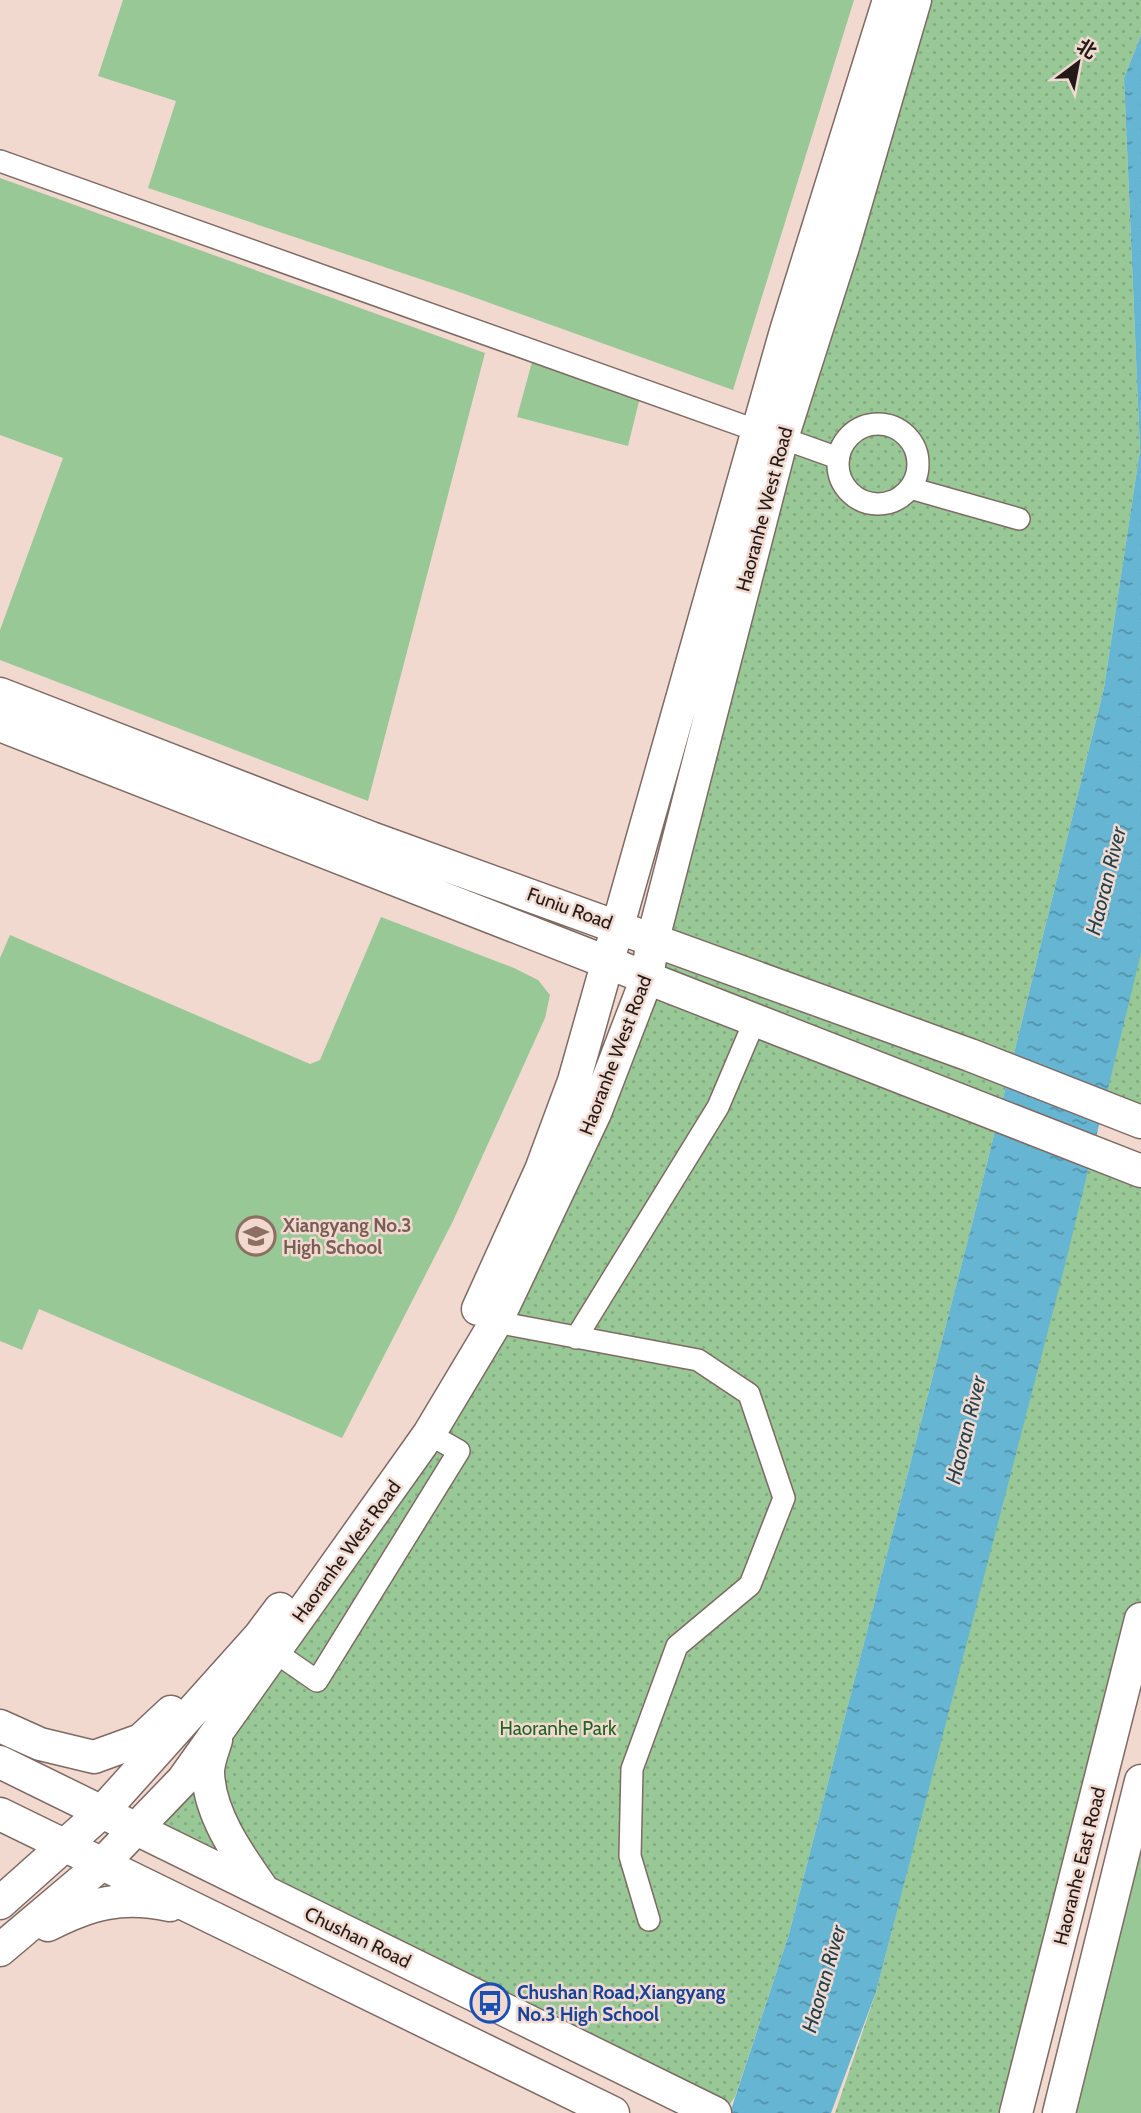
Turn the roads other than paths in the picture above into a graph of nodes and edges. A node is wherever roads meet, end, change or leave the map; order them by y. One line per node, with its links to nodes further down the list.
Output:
1 (889, 0): 4 (street, Haoranhe West Road)
2 (915, 0): 4 (street, Haoranhe West Road)
3 (0, 161): 4 (street)
4 (770, 434): 5 (street); 10 (street, Haoranhe West Road); 11 (street, Haoranhe West Road)
5 (838, 458): 6 (street); 6 (street)
6 (910, 488): 7 (street)
7 (1020, 519)
8 (0, 694): 10 (street, Funiu Road)
9 (0, 725): 12 (street)
10 (618, 925): 11 (street, Funiu Road); 12 (street, Haoranhe West Road)
11 (653, 939): 13 (street, Haoranhe West Road); 15 (street, Funiu Road)
12 (608, 962): 13 (street); 22 (street, Haoranhe West Road)
13 (647, 978): 14 (street); 17 (street, Haoranhe West Road)
14 (755, 1020): 16 (street); 18 (street)
15 (1133, 1119)
16 (1141, 1171)
17 (496, 1322): 18 (street); 19 (street, Haoranhe West Road)
18 (576, 1338): 35 (street)
19 (429, 1434): 21 (street, Haoranhe West Road); 21 (street)
20 (1141, 1619): 39 (street, Haoranhe East Road)
21 (275, 1652): 24 (street, Haoranhe West Road)
22 (234, 1666): 23 (street); 27 (street, Haoranhe West Road)
23 (0, 1726)
24 (218, 1732): 29 (street, Haoranhe West Road); 32 (street)
25 (0, 1762): 27 (street, Chushan Road)
26 (1141, 1781): 40 (street, Haoranhe East Road)
27 (102, 1812): 29 (street, Chushan Road); 30 (street, Haoranhe West Road)
28 (0, 1814): 30 (street)
29 (139, 1829): 31 (street, Haoranhe West Road); 32 (street, Chushan Road)
30 (67, 1846): 31 (street); 33 (street, Haoranhe West Road)
31 (103, 1863): 34 (street); 36 (street, Haoranhe West Road)
32 (264, 1892): 38 (street, Chushan Road)
33 (0, 1903)
34 (205, 1912): 36 (street); 37 (street)
35 (649, 1920)
36 (0, 1950)
37 (613, 2113)
38 (715, 2113)
39 (1016, 2113)
40 (1059, 2113)

